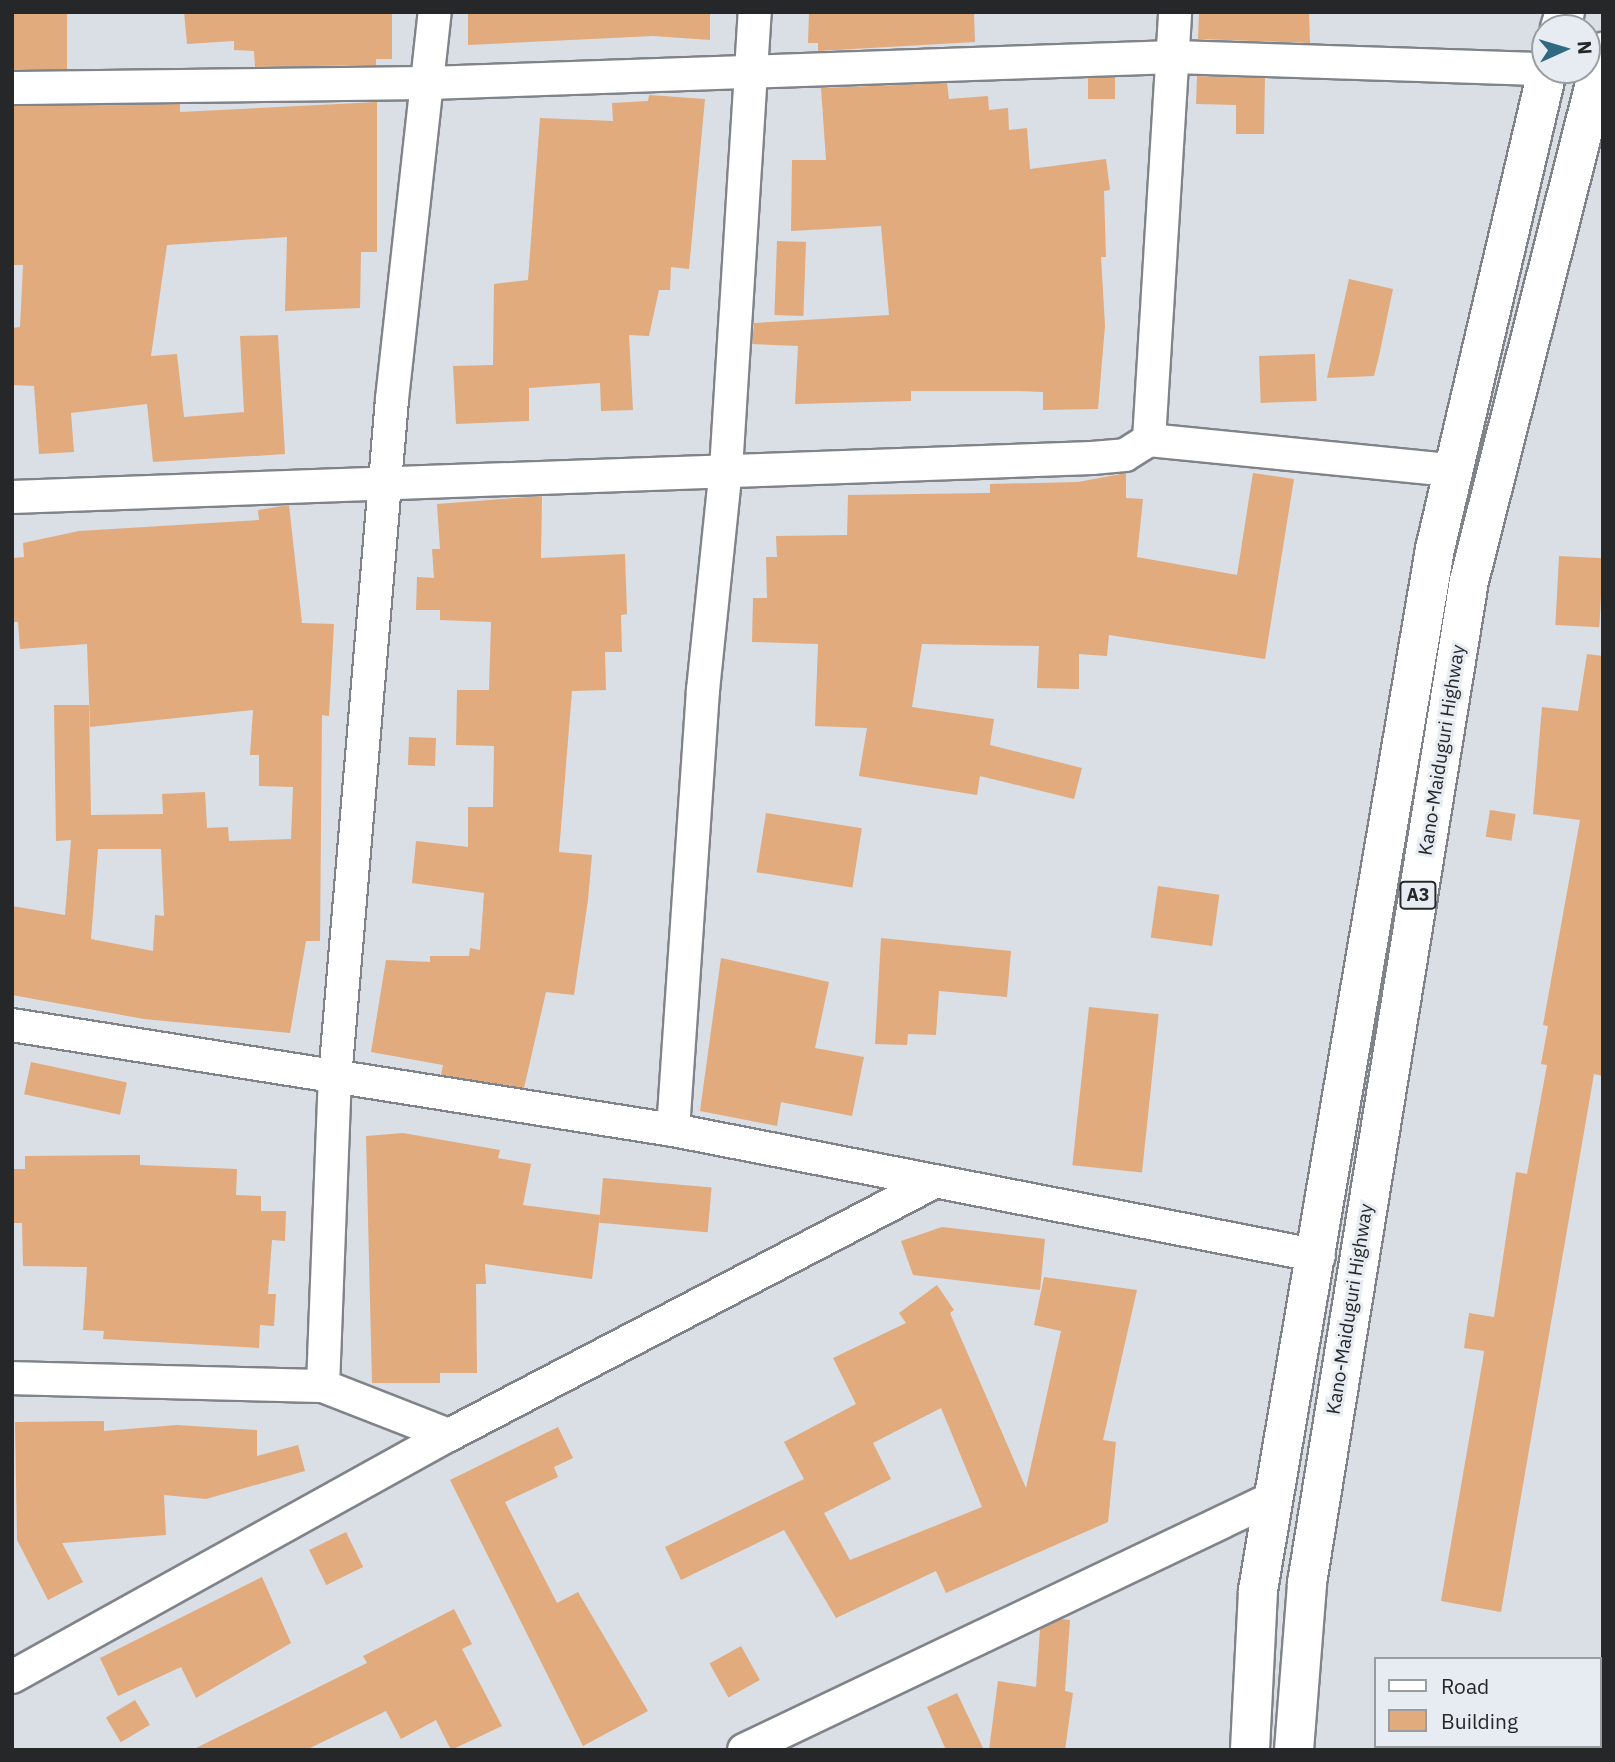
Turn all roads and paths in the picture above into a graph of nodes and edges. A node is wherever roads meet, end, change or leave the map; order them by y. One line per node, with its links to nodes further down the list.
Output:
1 (435, 12): 8 (street)
2 (755, 12): 7 (street)
3 (1175, 12): 5 (street)
4 (1603, 51): 29 (highway, Kano-Maiduguri Highway / A3)
5 (1175, 57): 6 (street); 7 (street); 11 (street)
6 (1531, 69)
7 (750, 71): 8 (street); 12 (street)
8 (429, 83): 10 (street); 14 (street)
9 (1542, 84): 13 (highway, Kano-Maiduguri Highway / A3)
10 (12, 88)
11 (1149, 440): 12 (street); 13 (street)
12 (726, 469): 14 (street); 18 (street)
13 (1451, 470): 20 (highway, Kano-Maiduguri Highway / A3)
14 (387, 480): 15 (street); 17 (street)
15 (12, 497)
16 (12, 1025): 17 (street)
17 (335, 1078): 18 (street); 22 (street)
18 (673, 1130): 19 (street)
19 (932, 1183): 20 (street); 23 (street)
20 (1319, 1256): 24 (highway, Kano-Maiduguri Highway / A3)
21 (12, 1378): 22 (street)
22 (323, 1386): 23 (street)
23 (449, 1435): 25 (street)
24 (1275, 1497): 26 (street); 27 (highway, Kano-Maiduguri Highway / A3)
25 (12, 1677)
26 (744, 1750)
27 (1249, 1750): 28 (highway, A3)
28 (1257, 1750)
29 (1294, 1750)

